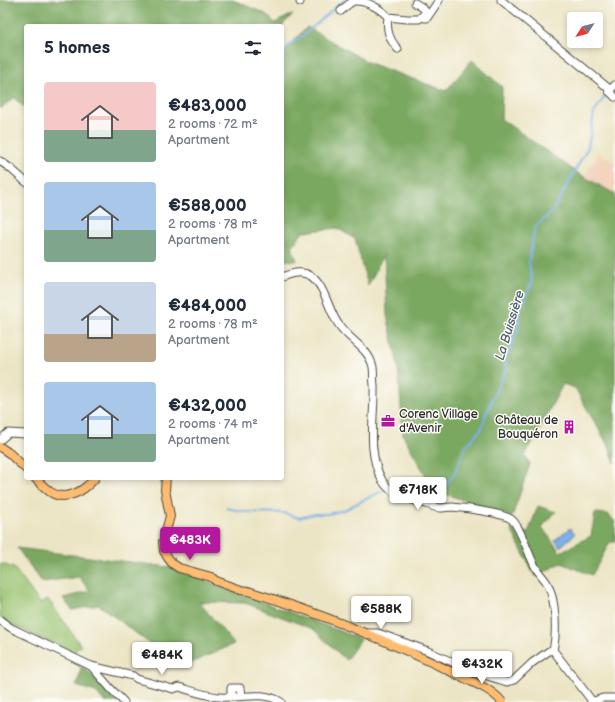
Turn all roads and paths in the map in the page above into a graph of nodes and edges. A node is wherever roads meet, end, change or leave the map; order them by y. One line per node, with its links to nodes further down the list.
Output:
1 (439, 0): 7 (street)
2 (496, 0): 10 (street)
3 (501, 0): 10 (street)
4 (415, 3): 7 (street)
5 (341, 11): 6 (street)
6 (388, 17): 7 (street); 8 (street)
7 (419, 19)
8 (398, 49)
9 (615, 85): 10 (street)
10 (609, 91): 11 (street)
11 (615, 97)
12 (0, 161): 13 (street)
13 (24, 180)
14 (284, 276): 24 (street)
15 (24, 434): 16 (street)
16 (0, 440)
17 (0, 447): 18 (main road)
18 (24, 467)
19 (37, 480): 20 (main road)
20 (93, 480)
21 (166, 480): 23 (main road)
22 (0, 620): 25 (street)
23 (364, 633): 24 (street); 30 (main road)
24 (553, 650): 27 (street)
25 (91, 666): 28 (street); 29 (street)
26 (615, 698): 27 (street)
27 (592, 701)
28 (124, 702)
29 (281, 702)
30 (502, 702)

